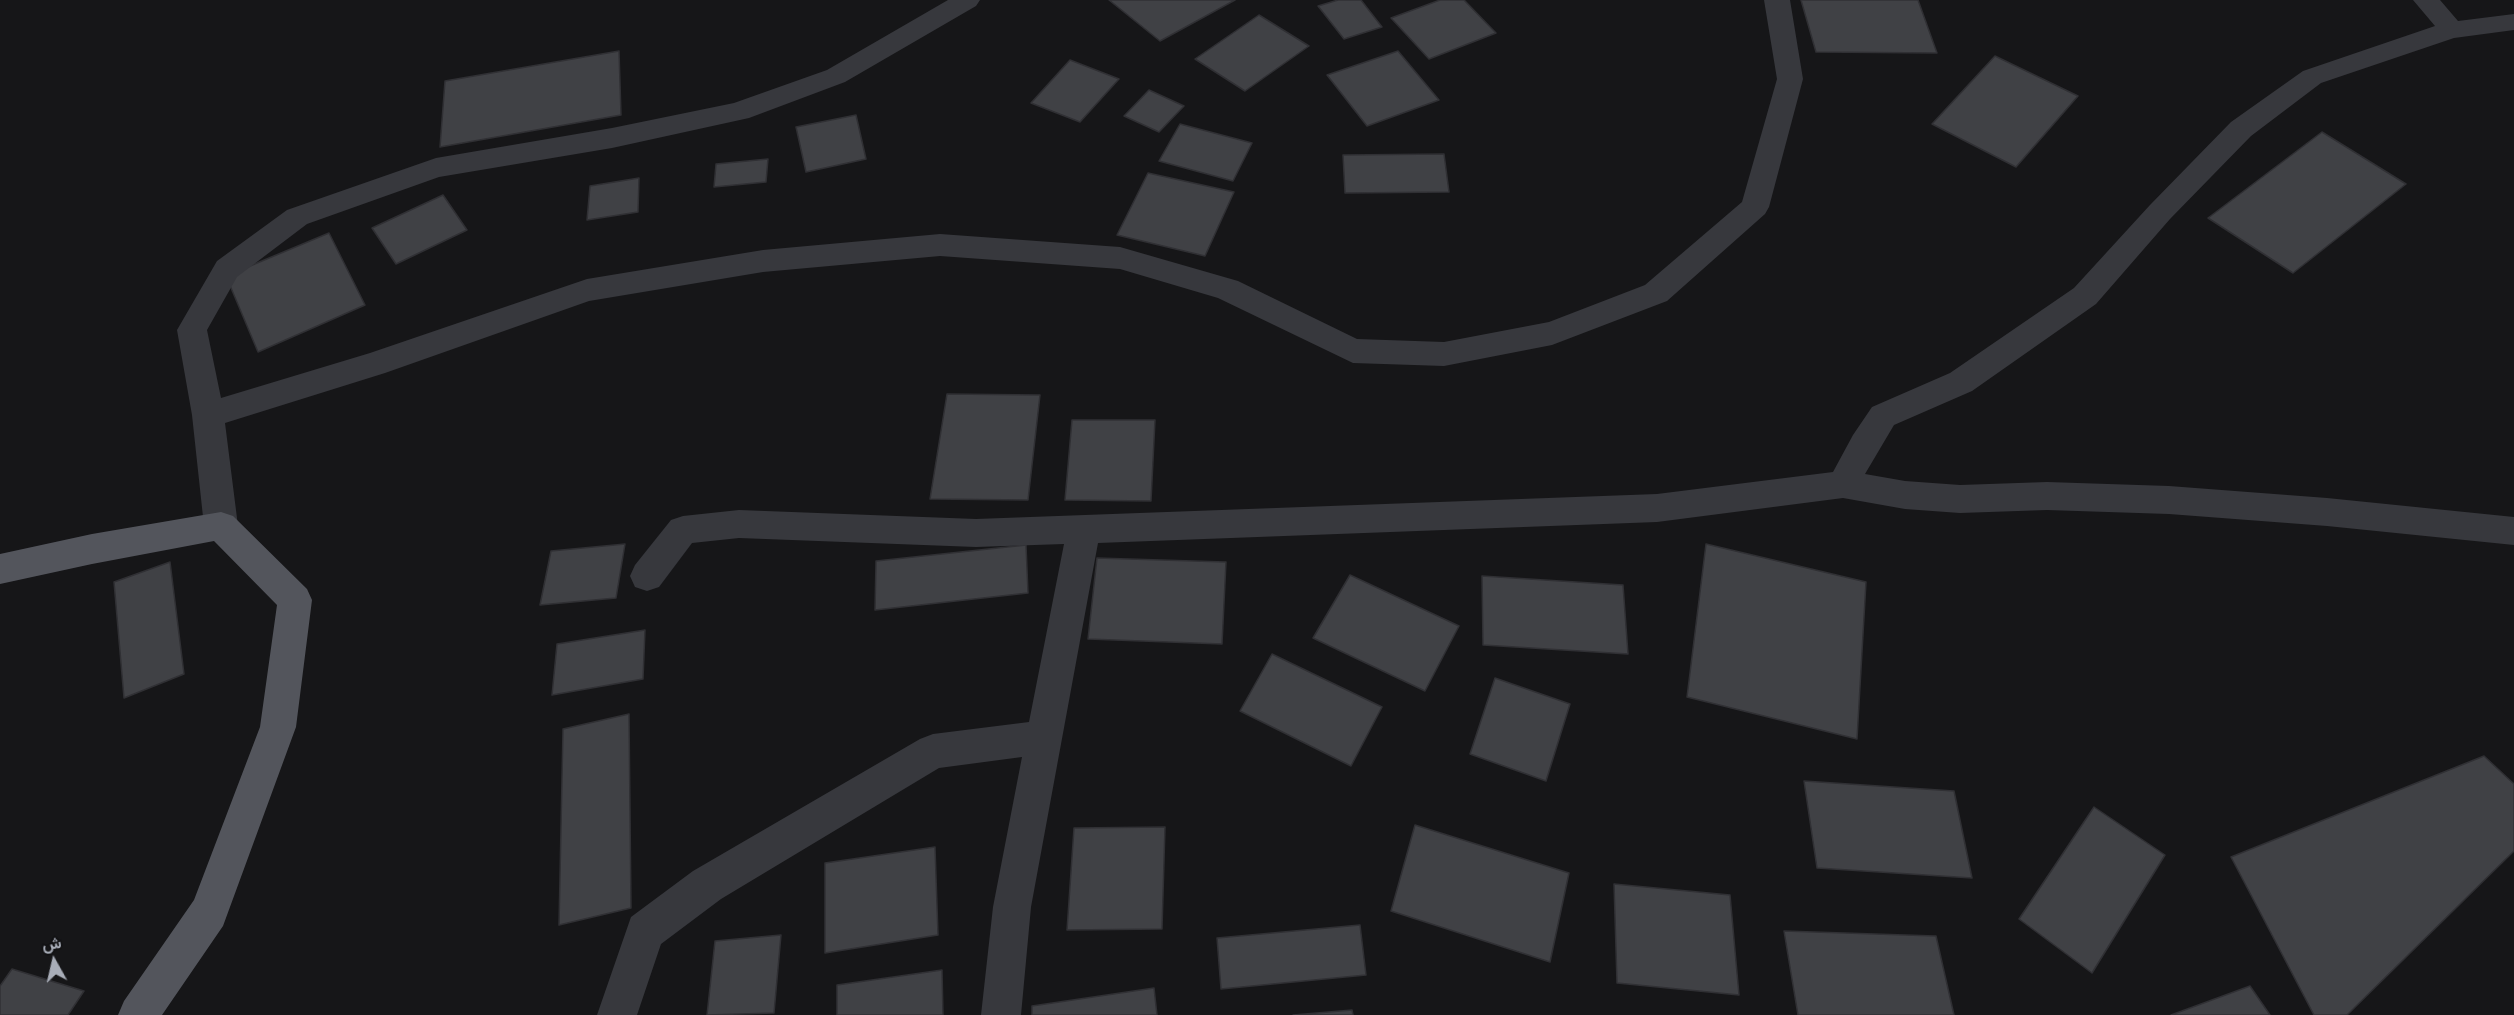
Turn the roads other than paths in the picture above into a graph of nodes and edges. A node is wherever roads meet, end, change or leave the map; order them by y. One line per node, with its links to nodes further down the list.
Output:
1 (967, 0): 6 (street)
2 (1777, 0): 6 (street)
3 (2426, 0): 5 (street)
4 (2514, 22): 5 (street)
5 (2452, 30): 7 (street)
6 (208, 415): 8 (street)
7 (1843, 484): 9 (street); 10 (street)
8 (221, 526): 11 (main road); 14 (main road)
9 (1084, 529): 12 (street); 13 (street)
10 (2514, 531)
11 (0, 569)
12 (647, 576)
13 (1045, 737): 15 (street); 16 (street)
14 (138, 1015)
15 (617, 1015)
16 (1001, 1015)

